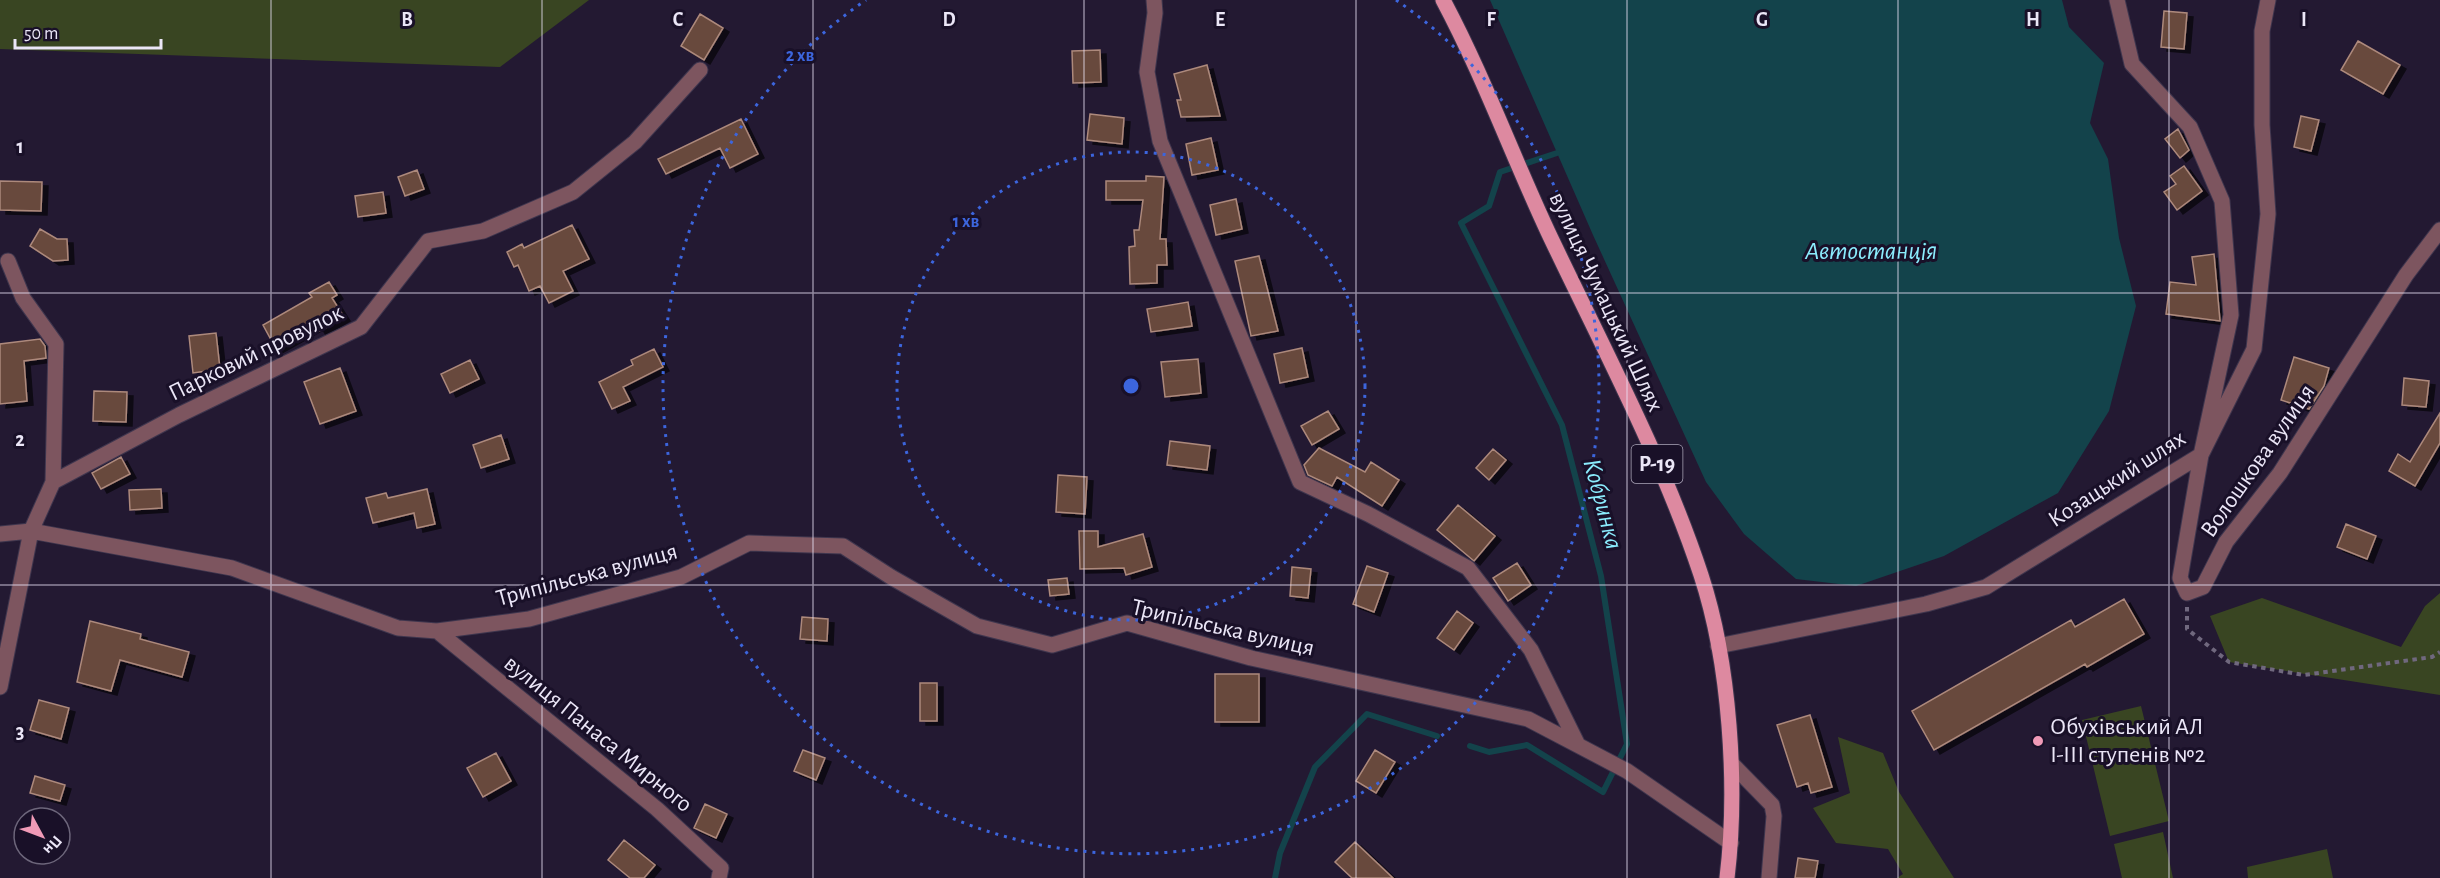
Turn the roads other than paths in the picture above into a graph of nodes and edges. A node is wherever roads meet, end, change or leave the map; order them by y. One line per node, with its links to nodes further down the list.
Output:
1 (1154, 0): 15 (street)
2 (1443, 0): 13 (main road, вулиця Чумацький Шлях / Р-19)
3 (2117, 0): 8 (street)
4 (2268, 0): 8 (street, Козацький шлях)
5 (700, 70): 9 (street, Парковий провулок)
6 (2440, 230): 8 (street, Волошкова вулиця)
7 (8, 261): 9 (street)
8 (2201, 455): 13 (street, Козацький шлях)
9 (53, 482): 10 (street)
10 (31, 531): 11 (street, Трипільська вулиця); 12 (street, Трипільська вулиця); 14 (street)
11 (0, 534)
12 (437, 632): 15 (street, Трипільська вулиця); 18 (street, вулиця Панаса Мирного)
13 (1718, 645): 16 (main road, вулиця Чумацький Шлях / Р-19)
14 (0, 687)
15 (1577, 743): 17 (street, Трипільська вулиця)
16 (1732, 764): 17 (main road, вулиця Чумацький Шлях / Р-19); 20 (street)
17 (1731, 843): 19 (main road, вулиця Чумацький Шлях / Р-19)
18 (719, 878)
19 (1727, 878)
20 (1770, 878)

